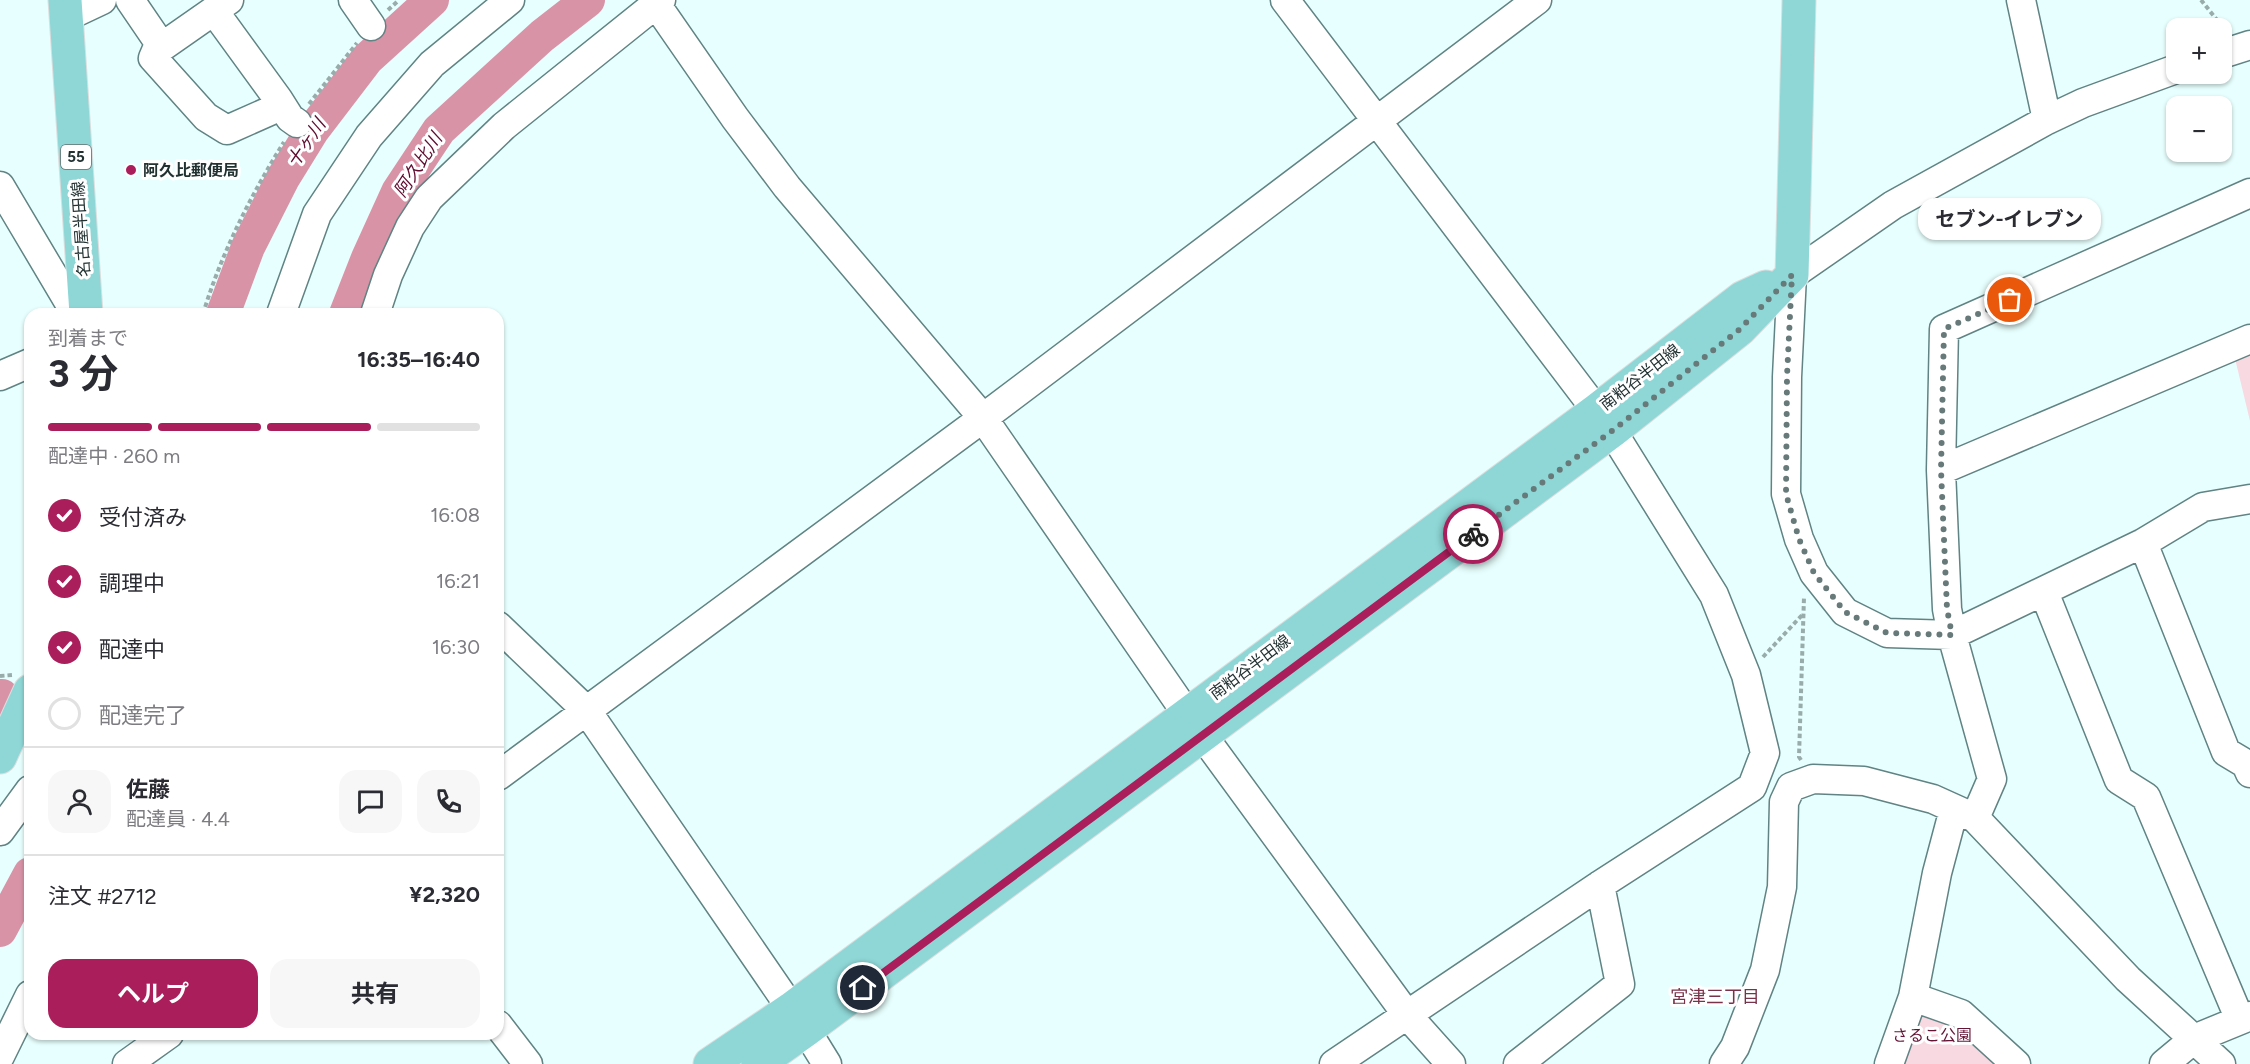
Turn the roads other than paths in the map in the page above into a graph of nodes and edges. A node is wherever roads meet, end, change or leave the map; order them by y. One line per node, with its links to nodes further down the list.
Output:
1 (102, 0): 11 (street)
2 (130, 0): 13 (street)
3 (353, 0): 12 (street)
4 (510, 0): 22 (street)
5 (1285, 0): 16 (street)
6 (1537, 0): 16 (street)
7 (1799, 0): 19 (main road)
8 (2021, 0): 15 (street)
9 (659, 2): 23 (street); 27 (street)
10 (222, 5): 13 (street); 13 (street)
11 (65, 8): 21 (main road, 名古屋半田線 / 55)
12 (371, 26)
13 (162, 47)
14 (2166, 73): 15 (street)
15 (2047, 120): 19 (street)
16 (1377, 122): 27 (street); 28 (street)
17 (0, 186): 20 (street)
18 (2250, 193): 29 (street)
19 (1792, 275): 28 (main road, 南粕谷半田線); 34 (street)
20 (71, 308)
21 (87, 308)
22 (283, 308)
23 (377, 308)
24 (2250, 339): 29 (street)
25 (24, 366): 26 (street)
26 (0, 376)
27 (983, 418): 36 (street); 37 (street)
28 (1604, 420): 37 (main road, 南粕谷半田線); 44 (street)
29 (1941, 470): 34 (street)
30 (2248, 505): 31 (street)
31 (2143, 543): 32 (street); 40 (street)
32 (2043, 592): 34 (street); 48 (street)
33 (504, 632): 36 (street)
34 (1952, 635): 42 (street)
35 (24, 704): 38 (main road)
36 (587, 711): 39 (street); 49 (street)
37 (1195, 725): 47 (street); 49 (main road, 南粕谷半田線)
38 (0, 757)
39 (504, 772)
40 (2250, 773)
41 (24, 798): 43 (street)
42 (1965, 814): 45 (street); 51 (street); 62 (street)
43 (0, 831)
44 (1600, 885): 47 (street); 61 (street)
45 (1913, 997): 63 (street); 64 (street)
46 (24, 1007): 53 (street)
47 (1407, 1015): 59 (street); 60 (street)
48 (2245, 1018): 51 (street)
49 (799, 1019): 56 (main road, 南粕谷半田線); 57 (main road, 南粕谷半田線); 58 (street)
50 (504, 1033): 55 (street)
51 (2194, 1038): 65 (street); 66 (street)
52 (161, 1040): 54 (street)
53 (0, 1056)
54 (128, 1064)
55 (528, 1064)
56 (710, 1064)
57 (758, 1064)
58 (827, 1064)
59 (1334, 1064)
60 (1451, 1064)
61 (1518, 1064)
62 (1724, 1064)
63 (1889, 1064)
64 (2016, 1064)
65 (2164, 1064)
66 (2220, 1064)

